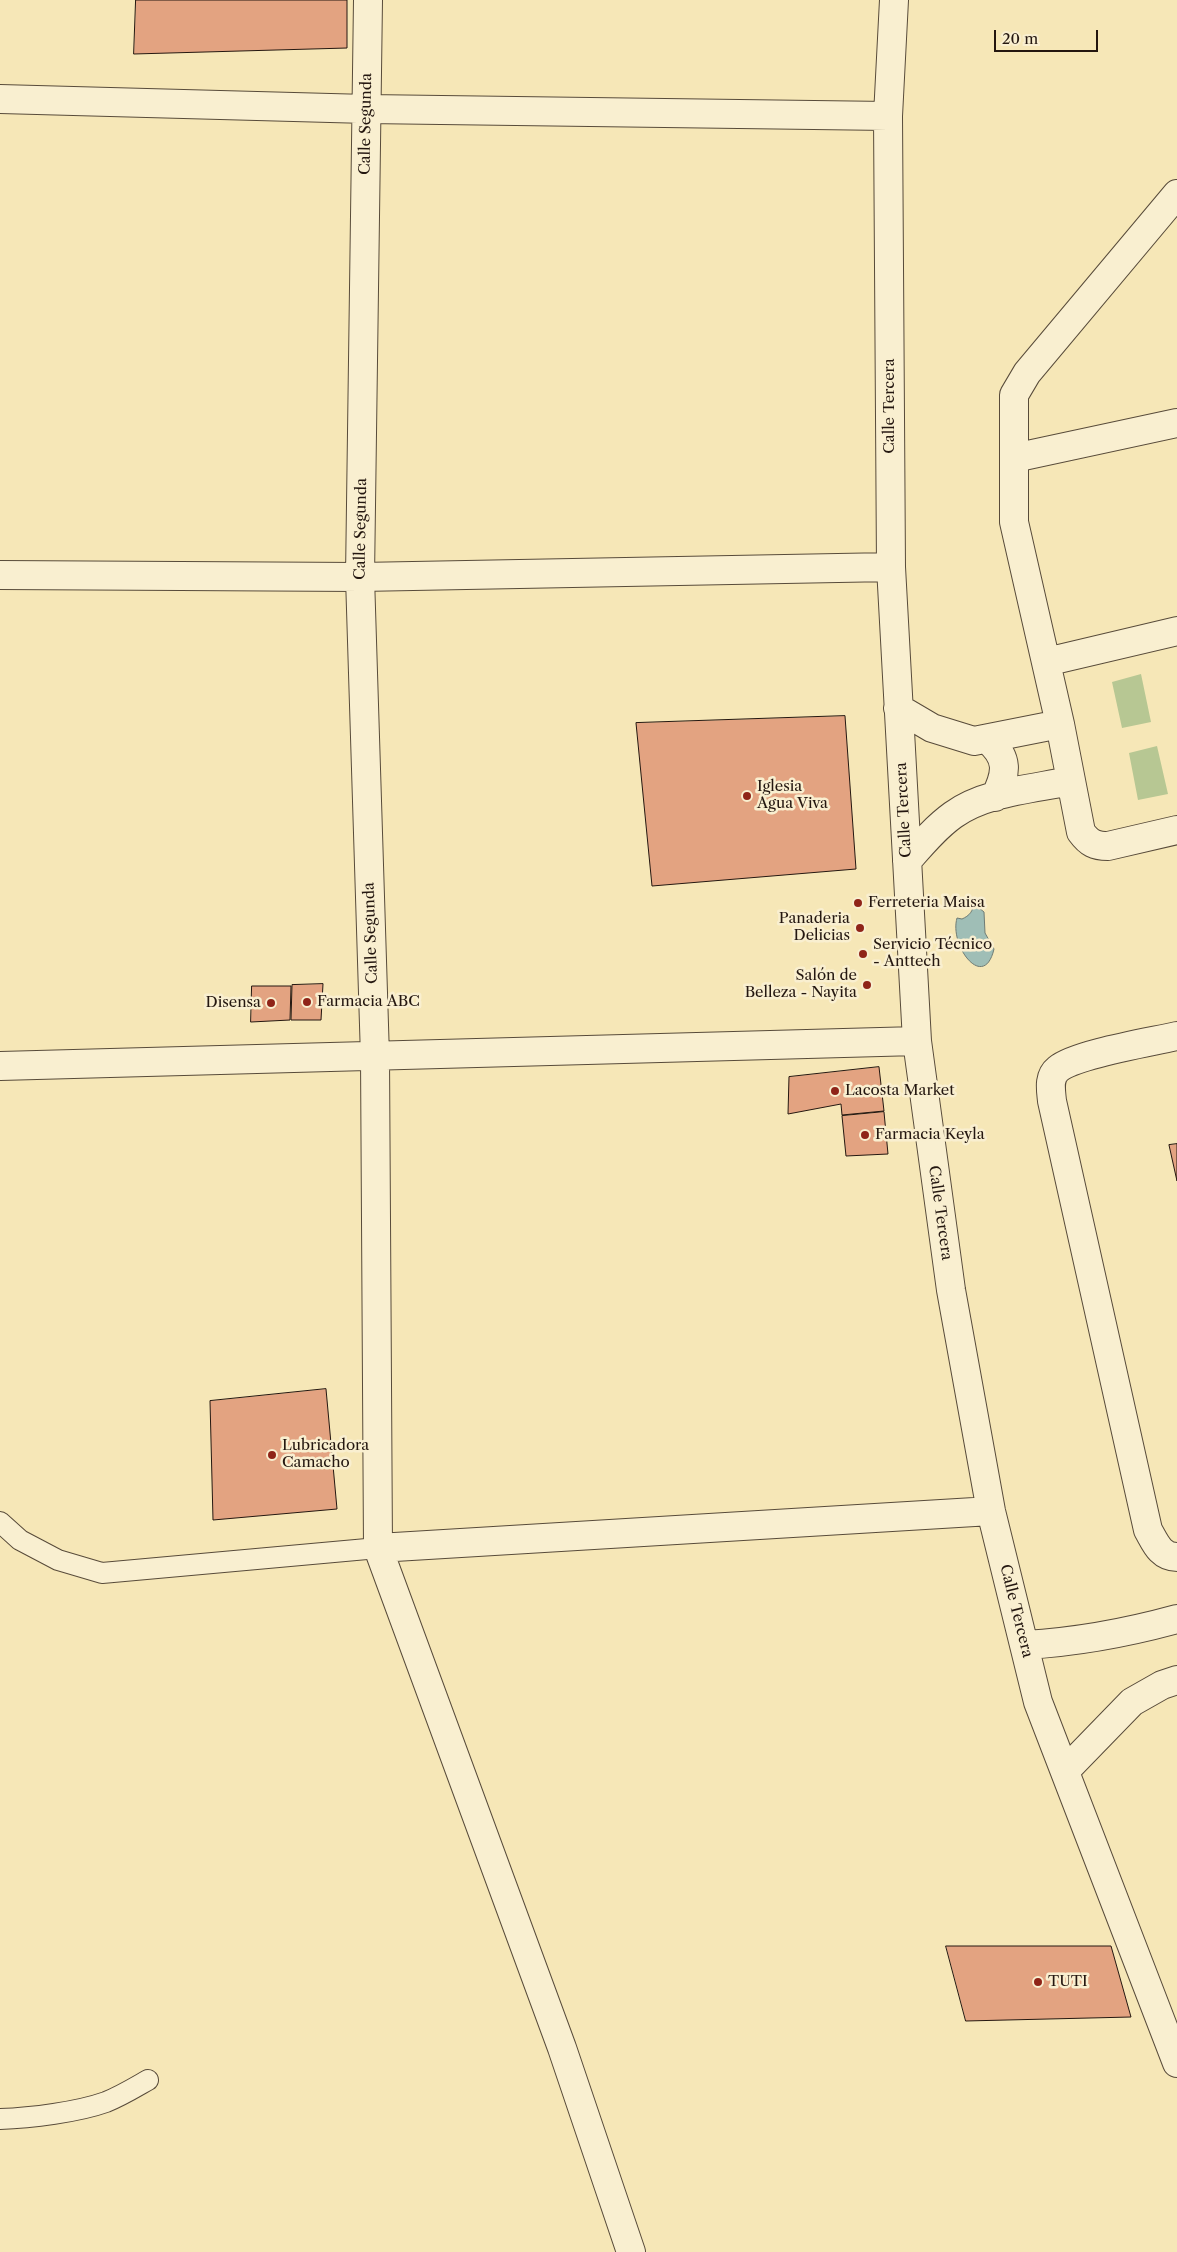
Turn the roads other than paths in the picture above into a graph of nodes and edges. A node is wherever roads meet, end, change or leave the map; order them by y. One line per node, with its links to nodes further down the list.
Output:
1 (368, 0): 4 (street, Calle Segunda)
2 (894, 0): 5 (street, Calle Tercera)
3 (0, 99): 4 (street)
4 (367, 109): 5 (street); 11 (street, Calle Segunda)
5 (888, 116): 9 (street, Calle Tercera)
6 (1177, 195): 8 (street)
7 (1177, 423): 8 (street)
8 (1014, 458): 13 (street)
9 (891, 566): 11 (street); 14 (street, Calle Tercera)
10 (0, 575): 11 (street)
11 (360, 577): 23 (street, Calle Segunda)
12 (1177, 631): 13 (street)
13 (1046, 662): 15 (street)
14 (898, 708): 16 (street); 20 (street, Calle Tercera)
15 (1060, 724): 16 (street); 17 (street)
16 (988, 740): 18 (street)
17 (1070, 782): 18 (street); 19 (street)
18 (995, 797): 20 (street)
19 (1177, 830)
20 (907, 861): 22 (street, Calle Tercera)
21 (1177, 1036): 28 (street)
22 (917, 1041): 23 (street); 25 (street, Calle Tercera)
23 (376, 1057): 24 (street); 27 (street, Calle Segunda)
24 (0, 1066)
25 (991, 1511): 27 (street); 30 (street, Calle Tercera)
26 (0, 1522): 27 (lane)
27 (378, 1548): 36 (street, Calle Segunda)
28 (1177, 1557)
29 (1174, 1623): 30 (street)
30 (1024, 1644): 32 (street, Calle Tercera)
31 (1177, 1680): 32 (street)
32 (1065, 1771): 33 (street, Calle Tercera)
33 (1177, 2064)
34 (148, 2080): 35 (lane)
35 (0, 2119)
36 (631, 2252)

